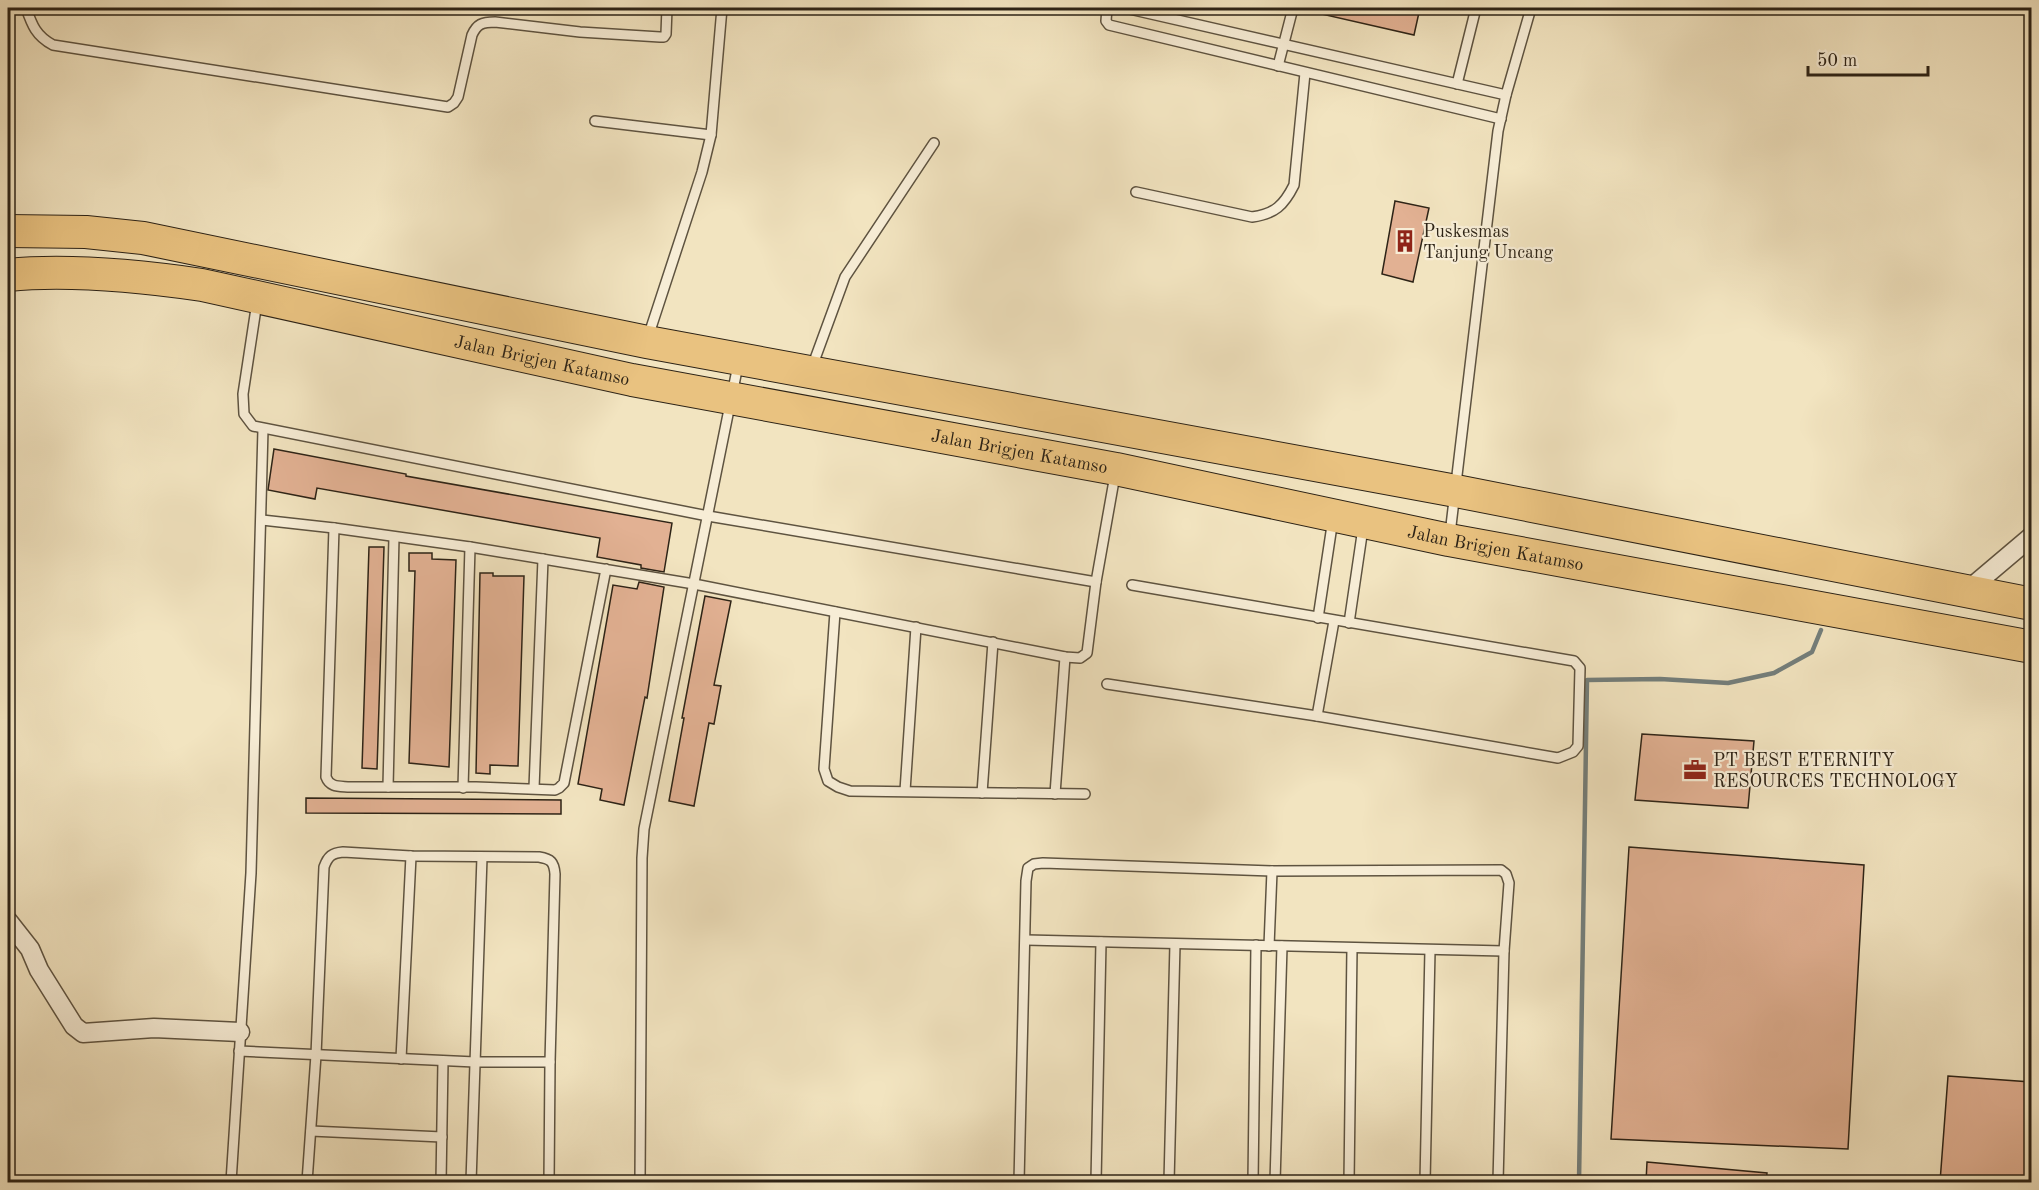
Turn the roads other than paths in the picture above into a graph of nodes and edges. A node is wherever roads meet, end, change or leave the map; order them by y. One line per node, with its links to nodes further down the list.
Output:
1 (26, 8): 2 (lane)
2 (667, 8)
3 (722, 8): 16 (lane)
4 (1107, 8): 10 (lane)
5 (1125, 8): 9 (lane)
6 (1293, 8): 9 (lane)
7 (1476, 8): 12 (lane)
8 (1531, 8): 13 (lane)
9 (1284, 44): 10 (lane); 12 (lane)
10 (1278, 66): 11 (lane)
11 (1305, 73): 14 (lane); 18 (lane)
12 (1457, 84): 13 (lane)
13 (1506, 95): 14 (lane)
14 (1501, 119): 30 (lane)
15 (595, 121): 16 (lane)
16 (711, 135): 24 (lane)
17 (934, 143): 26 (lane)
18 (1136, 192)
19 (19, 231): 20 (highway); 21 (highway, Jalan Brigjen Katamso)
20 (20, 273): 22 (highway, Jalan Brigjen Katamso)
21 (334, 278): 23 (highway); 24 (highway, Jalan Brigjen Katamso)
22 (257, 298): 23 (highway, Jalan Brigjen Katamso); 28 (lane)
23 (327, 313): 27 (highway, Jalan Brigjen Katamso)
24 (647, 342): 25 (highway, Jalan Brigjen Katamso)
25 (739, 359): 26 (highway, Jalan Brigjen Katamso); 27 (lane)
26 (810, 372): 30 (highway, Jalan Brigjen Katamso)
27 (732, 399): 29 (highway, Jalan Brigjen Katamso); 31 (lane)
28 (263, 429): 31 (lane); 33 (lane)
29 (1116, 469): 32 (highway, Jalan Brigjen Katamso); 42 (lane)
30 (1456, 491): 38 (lane); 45 (highway, Jalan Brigjen Katamso)
31 (708, 516): 42 (lane); 43 (lane)
32 (1333, 516): 34 (highway, Jalan Brigjen Katamso); 48 (lane)
33 (262, 520): 35 (lane); 77 (lane)
34 (1363, 522): 38 (highway, Jalan Brigjen Katamso); 50 (lane)
35 (334, 528): 37 (lane); 57 (lane)
36 (2031, 536): 45 (street)
37 (394, 537): 39 (lane); 57 (lane)
38 (1449, 540): 53 (highway, Jalan Brigjen Katamso)
39 (470, 548): 40 (lane); 58 (lane)
40 (543, 559): 41 (lane); 59 (lane)
41 (606, 569): 43 (lane); 59 (lane)
42 (1096, 582): 54 (lane)
43 (694, 584): 47 (lane); 91 (lane)
44 (1132, 585): 48 (lane)
45 (1967, 591): 46 (highway, Jalan Brigjen Katamso)
46 (2031, 604)
47 (835, 612): 51 (lane); 60 (lane)
48 (1318, 618): 49 (lane)
49 (1334, 621): 50 (lane); 56 (lane)
50 (1349, 623): 56 (lane)
51 (916, 627): 52 (lane); 60 (lane)
52 (993, 642): 54 (lane); 61 (lane)
53 (2031, 647)
54 (1065, 657): 62 (lane)
55 (1107, 684): 56 (lane)
56 (1317, 716)
57 (388, 787): 58 (lane)
58 (463, 788): 59 (lane)
59 (534, 788)
60 (905, 791): 61 (lane)
61 (982, 793): 62 (lane)
62 (1055, 794): 63 (lane)
63 (1085, 794)
64 (411, 856): 65 (lane); 79 (lane); 80 (lane)
65 (482, 857): 82 (lane); 83 (lane)
66 (1272, 871): 68 (lane); 72 (lane); 76 (lane)
67 (8, 921): 77 (street)
68 (1026, 940): 69 (lane); 92 (lane)
69 (1101, 942): 70 (lane); 93 (lane)
70 (1175, 944): 71 (lane); 94 (lane)
71 (1256, 945): 72 (lane); 95 (lane)
72 (1269, 946): 73 (lane)
73 (1282, 946): 74 (lane); 96 (lane)
74 (1352, 948): 75 (lane); 97 (lane)
75 (1430, 950): 76 (lane); 98 (lane)
76 (1504, 951): 99 (lane)
77 (240, 1032): 78 (lane)
78 (239, 1051): 79 (lane); 86 (lane)
79 (316, 1055): 80 (lane); 84 (lane)
80 (401, 1059): 81 (lane)
81 (443, 1061): 82 (lane); 85 (lane)
82 (475, 1062): 83 (lane); 89 (lane)
83 (550, 1062): 90 (lane)
84 (311, 1131): 85 (lane); 87 (lane)
85 (442, 1137): 88 (lane)
86 (231, 1182)
87 (307, 1182)
88 (441, 1182)
89 (471, 1182)
90 (549, 1182)
91 (640, 1182)
92 (1019, 1182)
93 (1096, 1182)
94 (1169, 1182)
95 (1253, 1182)
96 (1275, 1182)
97 (1349, 1182)
98 (1425, 1182)
99 (1497, 1182)

